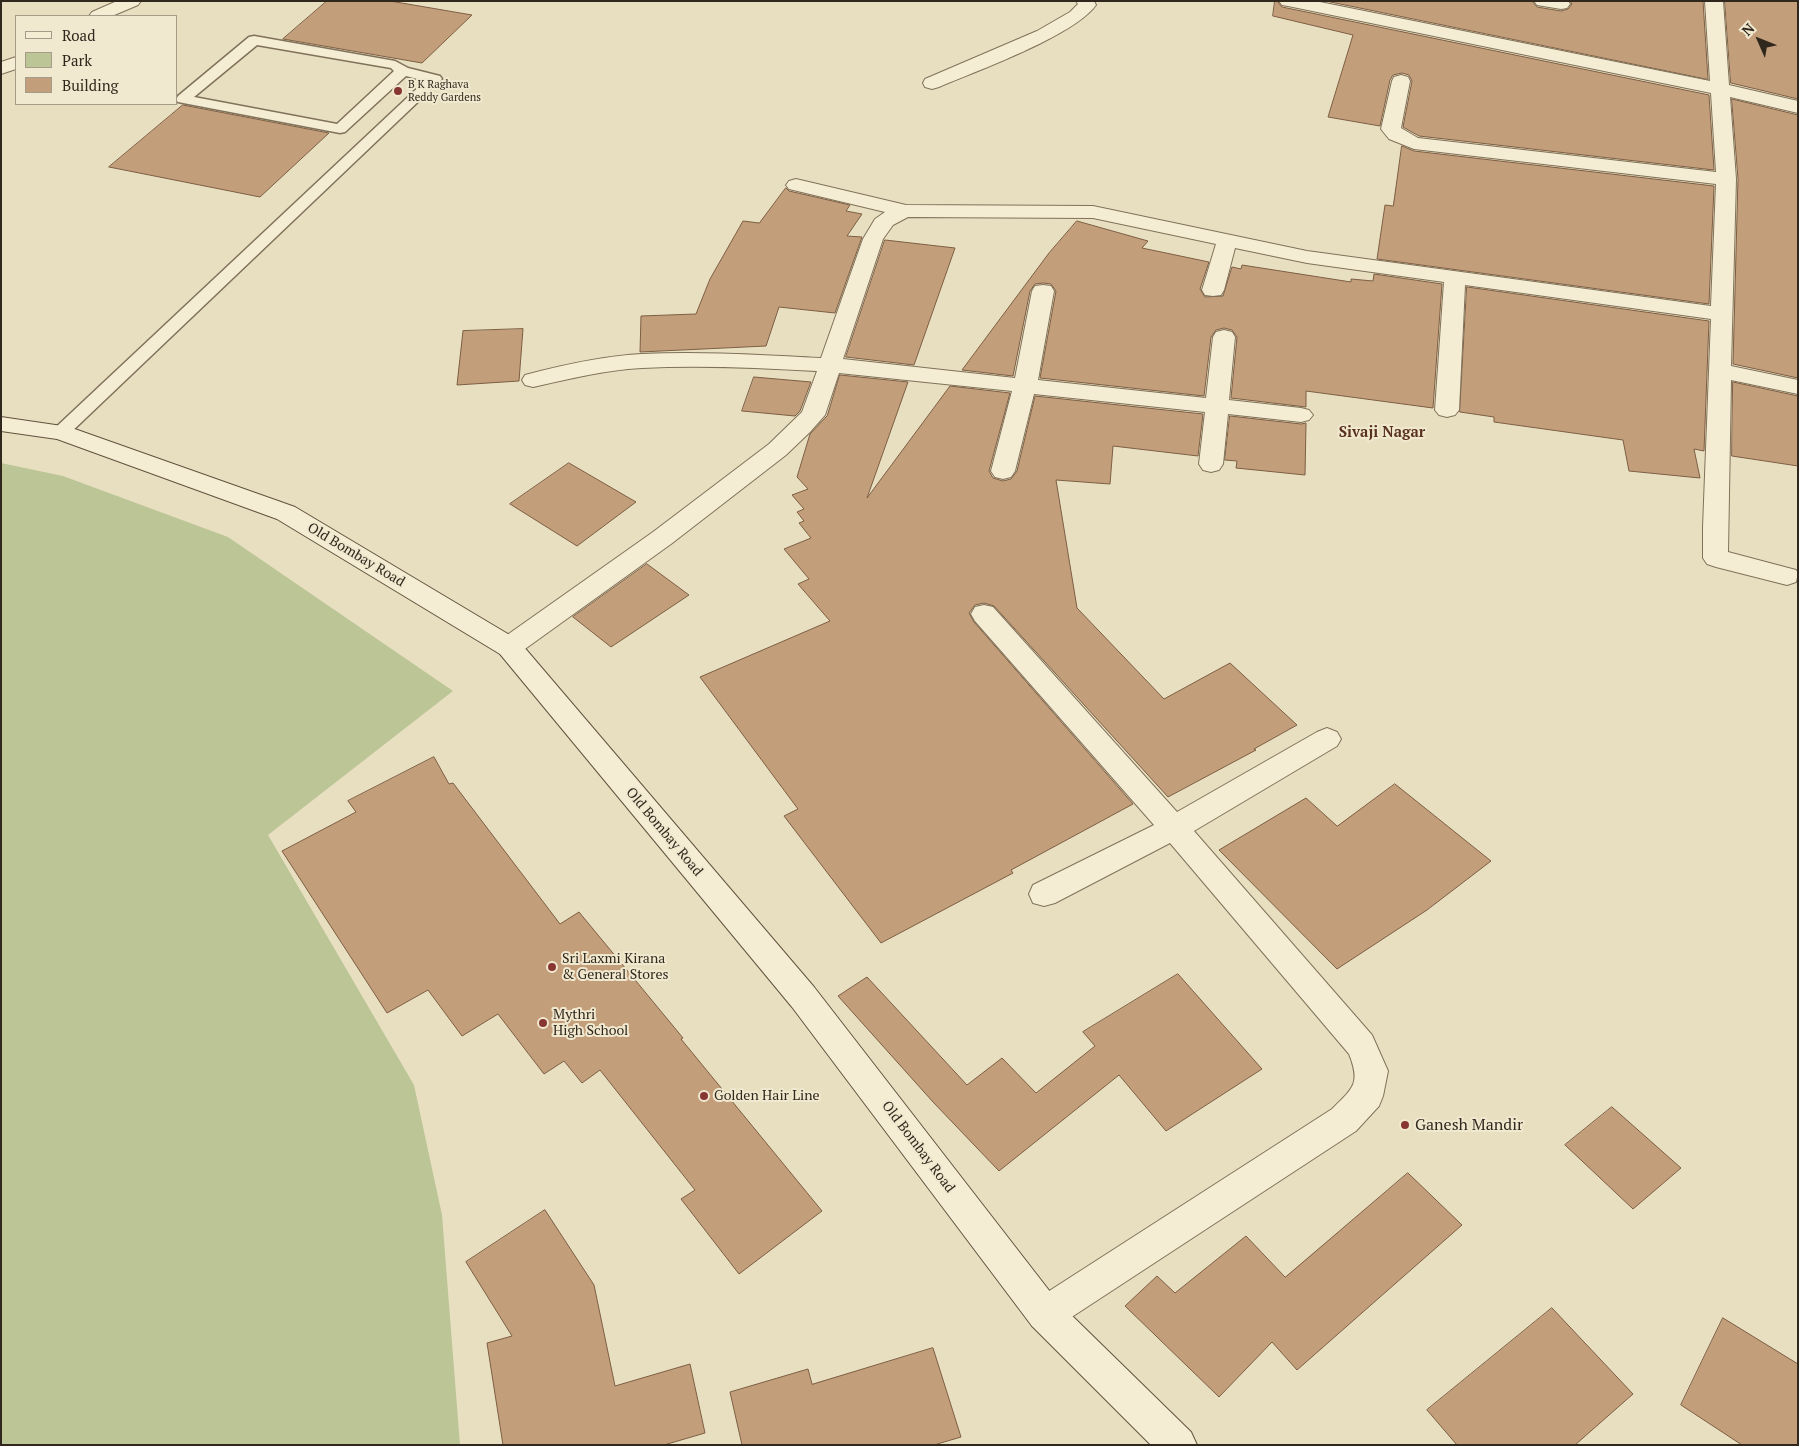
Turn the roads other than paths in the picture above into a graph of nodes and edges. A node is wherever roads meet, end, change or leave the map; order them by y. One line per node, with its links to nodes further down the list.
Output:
1 (132, 1): 6 (street)
2 (1085, 1): 13 (street)
3 (1288, 1): 14 (street)
4 (1543, 1): 7 (street)
5 (1714, 1): 14 (street)
6 (114, 4): 8 (street)
7 (1561, 4)
8 (99, 15)
9 (15, 62): 10 (street)
10 (1, 69)
11 (403, 71): 11 (lane); 34 (lane)
12 (1401, 81): 16 (street)
13 (932, 83)
14 (1720, 89): 15 (street); 16 (street)
15 (1798, 107)
16 (1726, 179): 23 (street)
17 (796, 184): 18 (street)
18 (906, 211): 19 (street); 25 (street)
19 (1227, 241): 20 (street); 21 (street)
20 (1455, 278): 23 (street); 31 (street)
21 (1214, 290)
22 (1043, 291): 28 (street)
23 (1721, 314): 26 (street)
24 (1224, 336): 30 (street)
25 (831, 365): 27 (street); 28 (street); 39 (street)
26 (1720, 370): 29 (street); 37 (street)
27 (533, 380)
28 (1025, 386): 30 (street); 36 (street)
29 (1798, 387)
30 (1218, 407): 32 (street); 35 (street)
31 (1447, 410)
32 (1301, 415)
33 (1, 424): 34 (street, Old Bombay Road)
34 (62, 432): 39 (street, Old Bombay Road)
35 (1211, 464)
36 (1003, 471)
37 (1787, 576)
38 (984, 614): 41 (street)
39 (509, 647): 43 (street, Old Bombay Road)
40 (1327, 740): 41 (street)
41 (1174, 828): 42 (street); 43 (street)
42 (1044, 894)
43 (1045, 1314): 44 (street, Old Bombay Road)
44 (1178, 1445)

